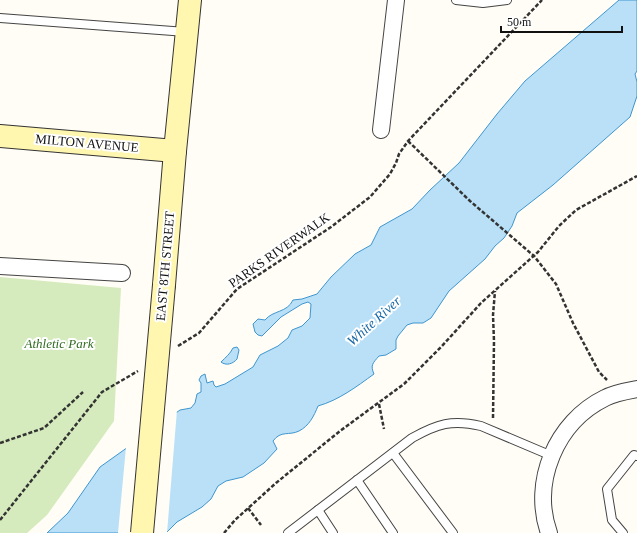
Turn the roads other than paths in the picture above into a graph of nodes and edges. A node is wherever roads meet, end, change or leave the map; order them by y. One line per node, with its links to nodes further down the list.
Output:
1 (190, 0): 6 (main road, EAST 8TH STREET)
2 (396, 0): 7 (street)
3 (456, 0): 4 (lane)
4 (506, 0)
5 (0, 18): 6 (lane)
6 (186, 32): 9 (main road, EAST 8TH STREET)
7 (381, 130)
8 (0, 136): 9 (main road, MILTON AVENUE)
9 (175, 151): 18 (main road, EAST 8TH STREET, bridge)
10 (0, 266): 11 (street)
11 (122, 273)
12 (637, 389): 14 (street)
13 (393, 453): 14 (lane); 16 (lane); 22 (lane)
14 (552, 456): 23 (street)
15 (637, 456): 24 (lane)
16 (357, 480): 17 (lane); 21 (lane)
17 (318, 510): 19 (lane); 20 (lane)
18 (142, 533)
19 (288, 533)
20 (333, 533)
21 (394, 533)
22 (453, 533)
23 (550, 533)
24 (623, 533)

